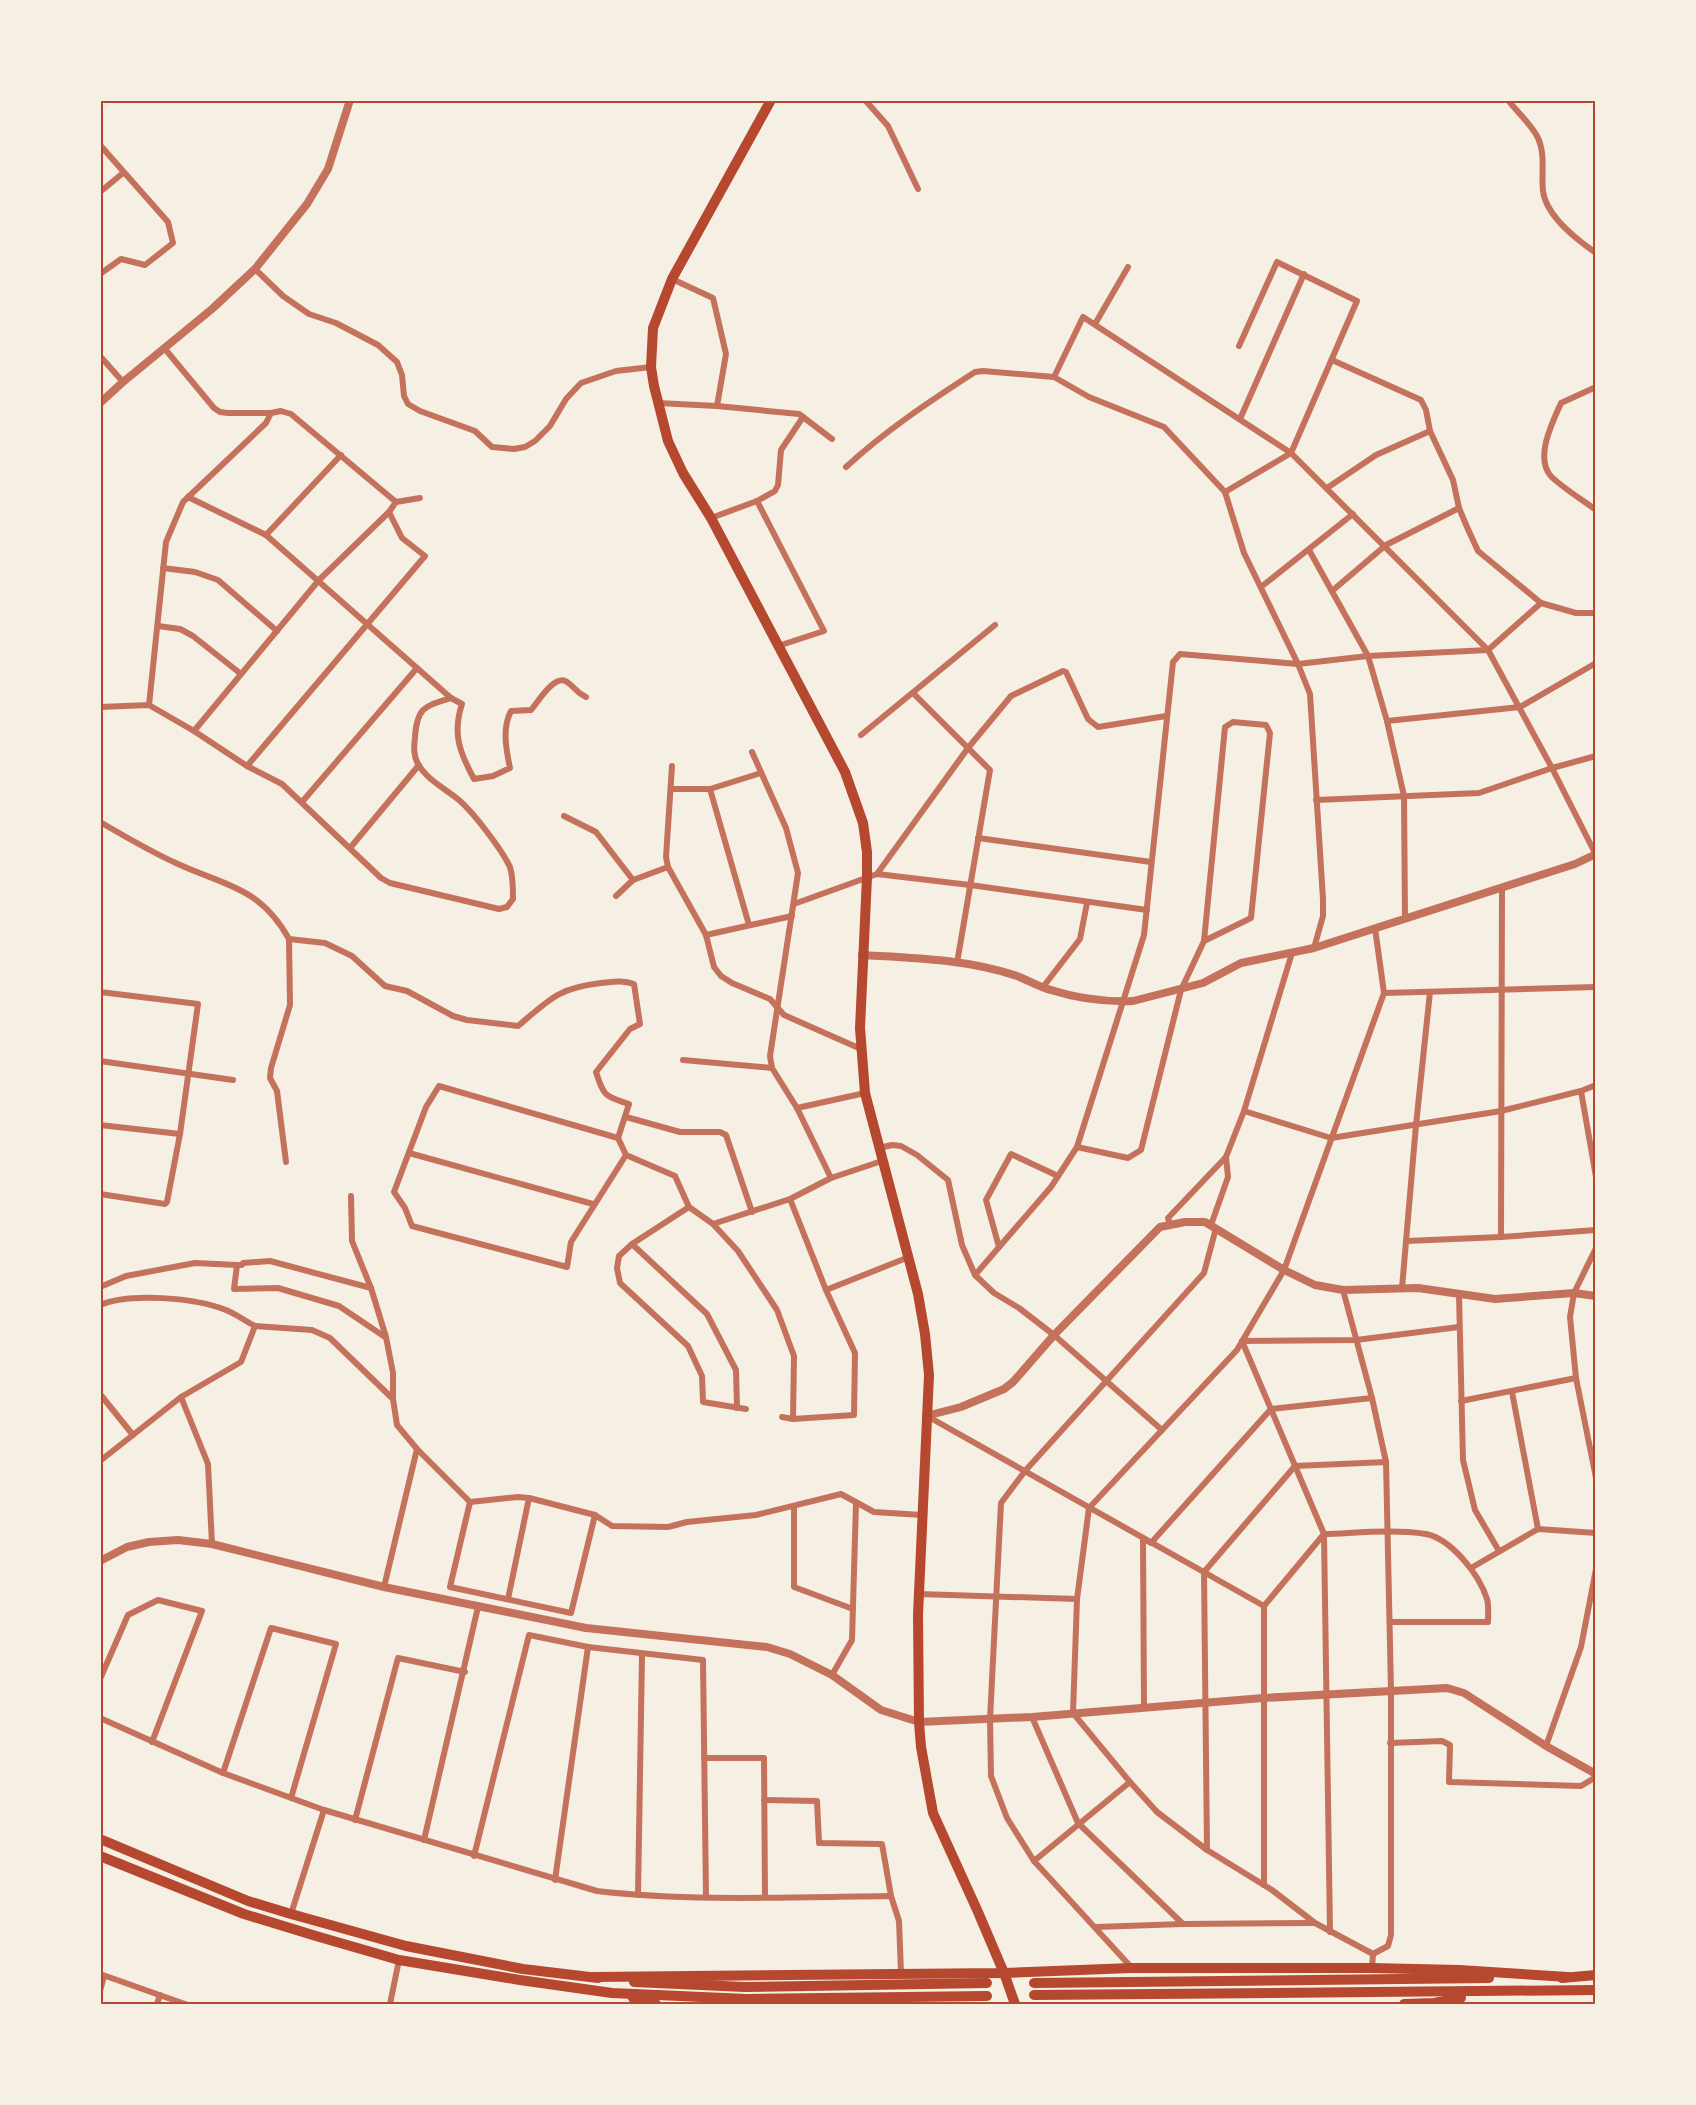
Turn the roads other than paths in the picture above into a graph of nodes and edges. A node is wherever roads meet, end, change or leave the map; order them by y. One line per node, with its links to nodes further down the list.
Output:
1 (350, 100): 11 (street)
2 (771, 100): 14 (main road)
3 (865, 100): 7 (street)
4 (1508, 100): 9 (street)
5 (100, 145): 6 (street)
6 (123, 172): 8 (street); 12 (street)
7 (918, 189)
8 (100, 192)
9 (1596, 253)
10 (1128, 267): 15 (street)
11 (255, 268): 17 (street); 20 (street)
12 (100, 274)
13 (1304, 274): 16 (street); 19 (street); 29 (street)
14 (672, 279): 20 (main road); 26 (street)
15 (1095, 324): 21 (street); 29 (street)
16 (1239, 346)
17 (165, 349): 22 (street); 27 (street)
18 (100, 356): 22 (street)
19 (1332, 360): 30 (street); 32 (street)
20 (651, 367): 25 (main road)
21 (1054, 376): 34 (street); 36 (street)
22 (123, 382): 24 (street)
23 (1596, 387): 42 (street)
24 (100, 403)
25 (658, 403): 26 (street); 45 (main road)
26 (717, 406): 28 (street)
27 (271, 413): 33 (street); 37 (street)
28 (803, 417): 31 (street); 39 (street)
29 (1240, 419): 32 (street)
30 (1430, 431): 35 (street); 41 (street)
31 (832, 438)
32 (1291, 453): 35 (street); 36 (street)
33 (341, 455): 40 (street); 46 (street)
34 (846, 467)
35 (1327, 488): 44 (street)
36 (1225, 492): 51 (street)
37 (188, 497): 46 (street); 49 (street)
38 (420, 498): 40 (street)
39 (757, 501): 45 (street); 59 (street)
40 (396, 502): 43 (street)
41 (1459, 508): 47 (street); 53 (street)
42 (1596, 510)
43 (389, 512): 50 (street); 55 (street)
44 (1353, 514): 47 (street); 48 (street)
45 (711, 518): 59 (main road)
46 (266, 535): 50 (street)
47 (1386, 545): 52 (street); 60 (street)
48 (1309, 549): 51 (street); 52 (street)
49 (164, 568): 57 (street); 58 (street)
50 (319, 580): 55 (street); 58 (street)
51 (1261, 588): 63 (street)
52 (1332, 591): 61 (street)
53 (1541, 603): 54 (street); 60 (street)
54 (1596, 613)
55 (367, 623): 64 (street); 80 (street)
56 (995, 625): 66 (street)
57 (158, 626): 65 (street); 69 (street)
58 (277, 631): 65 (street)
59 (778, 646): 96 (main road)
60 (1488, 650): 61 (street); 71 (street)
61 (1368, 656): 63 (street); 73 (street)
62 (1596, 663): 71 (street)
63 (1298, 664): 72 (street); 87 (street)
64 (417, 668): 68 (street); 88 (street)
65 (241, 674): 74 (street)
66 (913, 693): 75 (street); 76 (street)
67 (586, 697): 68 (street)
68 (451, 698): 79 (street)
69 (149, 705): 70 (street); 74 (street)
70 (100, 707)
71 (1520, 707): 73 (street); 82 (street)
72 (1166, 716): 76 (street); 94 (street)
73 (1387, 721): 86 (street)
74 (194, 730): 80 (street)
75 (861, 735)
76 (968, 748): 91 (street); 96 (street)
77 (752, 752): 83 (street)
78 (1596, 756): 82 (street)
79 (419, 765): 92 (street); 92 (street)
80 (247, 766): 88 (street)
81 (672, 766): 84 (street)
82 (1552, 768): 86 (street); 93 (street)
83 (761, 773): 85 (street); 102 (street)
84 (671, 789): 85 (street); 95 (street)
85 (710, 789): 106 (street)
86 (1404, 796): 87 (street); 105 (street)
87 (1316, 800): 111 (street)
88 (302, 802): 92 (street)
89 (564, 816): 97 (street)
90 (100, 822): 109 (street)
91 (978, 838): 94 (street); 98 (street)
92 (350, 848)
93 (1595, 854): 99 (street)
94 (1151, 862): 103 (street)
95 (668, 867): 97 (street); 108 (street)
96 (872, 875): 98 (street); 102 (street); 113 (main road)
97 (633, 880): 100 (street)
98 (970, 885): 101 (street); 114 (street)
99 (1502, 887): 105 (street); 118 (street)
100 (616, 896)
101 (1087, 903): 103 (street); 115 (street)
102 (794, 904): 104 (street)
103 (1147, 910): 122 (street)
104 (792, 916): 106 (street); 123 (street)
105 (1405, 918): 107 (street)
106 (749, 926): 108 (street)
107 (1375, 928): 111 (street); 121 (street)
108 (706, 935): 123 (street)
109 (289, 939): 136 (street); 148 (street)
110 (1204, 940): 110 (street); 117 (street)
111 (1314, 948): 112 (street)
112 (1292, 953): 117 (street); 134 (street)
113 (862, 955): 114 (street); 124 (main road)
114 (957, 963): 115 (street)
115 (1043, 987): 122 (street)
116 (1596, 987): 118 (street)
117 (1181, 990): 122 (street); 142 (street)
118 (1503, 990): 120 (street); 135 (street)
119 (100, 992): 128 (street)
120 (1430, 992): 121 (street); 138 (street)
121 (1384, 993): 140 (street)
122 (1121, 1002): 142 (street)
123 (778, 1007): 124 (street); 127 (street)
124 (861, 1049): 132 (main road)
125 (683, 1060): 127 (street)
126 (100, 1061): 128 (street)
127 (772, 1068): 133 (street)
128 (188, 1073): 129 (street); 139 (street)
129 (232, 1080)
130 (1596, 1085): 131 (street)
131 (1581, 1091): 135 (street); 150 (street)
132 (865, 1093): 133 (street); 143 (main road)
133 (797, 1108): 151 (street)
134 (1244, 1111): 140 (street); 146 (street)
135 (1501, 1111): 138 (street); 162 (street)
136 (626, 1117): 141 (street); 157 (street)
137 (100, 1125): 139 (street)
138 (1416, 1125): 140 (street); 163 (street)
139 (180, 1134): 152 (street)
140 (1331, 1137): 169 (street)
141 (618, 1138): 144 (street); 145 (street)
142 (1077, 1147): 149 (street)
143 (879, 1148): 147 (main road); 170 (street)
144 (409, 1153): 155 (street); 155 (street)
145 (626, 1155): 155 (street); 156 (street)
146 (1226, 1156): 159 (street); 160 (street)
147 (882, 1161): 151 (street); 167 (main road)
148 (286, 1162)
149 (1058, 1176): 165 (street); 165 (street)
150 (1596, 1176)
151 (831, 1178): 154 (street)
152 (100, 1194)
153 (351, 1196): 172 (street)
154 (790, 1199): 157 (street); 174 (street)
155 (594, 1204)
156 (689, 1207): 158 (street); 164 (street)
157 (752, 1212): 158 (street)
158 (713, 1224): 199 (street)
159 (1170, 1224): 160 (street); 182 (street)
160 (1214, 1227): 169 (street); 187 (street)
161 (1596, 1230): 162 (street)
162 (1501, 1237): 163 (street)
163 (1406, 1240): 173 (street)
164 (632, 1244): 194 (street); 194 (street)
165 (999, 1247): 170 (street)
166 (1596, 1248): 176 (street)
167 (909, 1257): 174 (street); 197 (main road)
168 (237, 1265): 171 (street); 172 (street); 183 (street)
169 (1284, 1270): 175 (street); 185 (street)
170 (975, 1275): 182 (street)
171 (100, 1287)
172 (371, 1288): 183 (street)
173 (1402, 1288): 175 (street); 177 (street)
174 (826, 1290): 199 (street)
175 (1343, 1290): 184 (street)
176 (1574, 1293): 177 (street); 178 (street); 186 (street)
177 (1459, 1295): 181 (street)
178 (1596, 1296)
179 (100, 1305): 180 (street)
180 (255, 1326): 190 (street); 192 (street)
181 (1459, 1328): 184 (street); 193 (street)
182 (1054, 1335): 187 (street); 197 (street)
183 (386, 1337): 192 (street)
184 (1356, 1340): 185 (street); 191 (street)
185 (1242, 1341): 195 (street); 200 (street)
186 (1576, 1378): 188 (street); 207 (street)
187 (1107, 1380): 200 (street); 206 (street)
188 (1512, 1392): 193 (street); 215 (street)
189 (100, 1394): 201 (street)
190 (181, 1397): 201 (street); 221 (street)
191 (1372, 1398): 195 (street); 204 (street)
192 (393, 1399): 202 (street)
193 (1461, 1401): 222 (street)
194 (737, 1408): 196 (street)
195 (1271, 1409): 205 (street); 220 (street)
196 (746, 1410)
197 (926, 1416): 206 (street); 214 (main road)
198 (782, 1417): 199 (street)
199 (794, 1419)
200 (1162, 1430): 212 (street)
201 (133, 1435): 203 (street)
202 (417, 1449): 209 (street); 227 (street)
203 (100, 1461)
204 (1386, 1462): 205 (street); 216 (street)
205 (1295, 1466): 218 (street); 226 (street)
206 (1024, 1471): 212 (street); 229 (street)
207 (1596, 1478)
208 (529, 1498): 209 (street); 213 (street); 230 (street)
209 (470, 1503): 230 (street)
210 (856, 1503): 211 (street); 214 (street); 234 (street)
211 (794, 1506): 213 (street); 234 (street)
212 (1089, 1508): 219 (street); 231 (street)
213 (595, 1515): 230 (street)
214 (922, 1515): 228 (main road)
215 (1538, 1529): 217 (street); 222 (street)
216 (1388, 1532): 218 (street); 224 (street); 235 (street)
217 (1596, 1533)
218 (1324, 1534): 232 (street); 242 (street)
219 (1143, 1538): 220 (street); 245 (street)
220 (1151, 1543): 226 (street)
221 (212, 1544): 223 (street); 227 (street)
222 (1499, 1551): 224 (street)
223 (100, 1561)
224 (1471, 1568): 235 (street)
225 (1596, 1569): 253 (street)
226 (1204, 1572): 232 (street); 244 (street)
227 (384, 1587): 233 (street)
228 (919, 1594): 229 (street); 250 (main road)
229 (997, 1597): 231 (street); 249 (street)
230 (508, 1599)
231 (1077, 1599): 246 (street)
232 (1264, 1606): 243 (street)
233 (478, 1607): 238 (street); 239 (street)
234 (854, 1609): 239 (street)
235 (1390, 1622): 241 (street)
236 (588, 1647): 237 (street); 267 (street); 269 (street)
237 (642, 1654): 254 (street); 271 (street)
238 (465, 1672): 261 (street); 264 (street)
239 (832, 1675): 250 (street)
240 (100, 1679): 251 (street)
241 (1391, 1690): 242 (street); 252 (street); 253 (street)
242 (1326, 1694): 243 (street); 279 (street)
243 (1263, 1698): 244 (street); 270 (street)
244 (1206, 1703): 245 (street); 265 (street)
245 (1144, 1707): 246 (street)
246 (1073, 1713): 247 (street); 257 (street)
247 (1032, 1717): 249 (street); 262 (street)
248 (100, 1718): 251 (street)
249 (990, 1719): 250 (street); 268 (street)
250 (918, 1722): 285 (main road)
251 (152, 1742): 255 (street)
252 (1390, 1743): 256 (street); 280 (street)
253 (1546, 1746): 256 (street)
254 (704, 1758): 259 (street); 273 (street)
255 (223, 1773): 258 (street); 258 (street)
256 (1596, 1775)
257 (1130, 1782): 262 (street); 265 (street)
258 (291, 1798): 260 (street)
259 (764, 1800): 272 (street); 274 (street)
260 (324, 1810): 261 (street); 275 (street)
261 (355, 1820): 264 (street)
262 (1078, 1823): 268 (street); 277 (street)
263 (100, 1839): 275 (main road)
264 (424, 1840): 267 (street)
265 (1207, 1850): 270 (street)
266 (100, 1856): 281 (main road)
267 (474, 1856): 269 (street)
268 (1034, 1861): 278 (street)
269 (555, 1880): 271 (street)
270 (1264, 1885): 276 (street)
271 (638, 1895): 273 (street)
272 (891, 1896): 274 (street); 284 (street)
273 (706, 1897): 274 (street)
274 (765, 1897)
275 (291, 1914): 288 (main road)
276 (1315, 1923): 277 (street); 279 (street)
277 (1183, 1924): 278 (street)
278 (1096, 1927): 282 (street)
279 (1330, 1932): 280 (street)
280 (1373, 1954): 283 (street)
281 (399, 1960): 295 (main road); 301 (street)
282 (1131, 1968): 283 (main road); 285 (main road)
283 (1372, 1968): 289 (main road)
284 (902, 1973): 285 (main road); 288 (main road)
285 (1004, 1973): 303 (main road)
286 (102, 1975): 293 (street); 296 (street)
287 (1596, 1975): 289 (main road)
288 (593, 1977): 290 (main road)
289 (1568, 1977): 291 (main road)
290 (987, 1983)
291 (1034, 1983)
292 (1596, 1990): 294 (main road)
293 (100, 1991)
294 (1491, 1992): 297 (main road); 305 (main road)
295 (612, 1993): 298 (main road); 302 (main road)
296 (160, 1995): 299 (street); 300 (street)
297 (1034, 1995)
298 (987, 1996)
299 (157, 2004)
300 (185, 2004)
301 (390, 2004)
302 (656, 2004)
303 (1015, 2004)
304 (1404, 2004): 305 (main road)
305 (1434, 2004)

